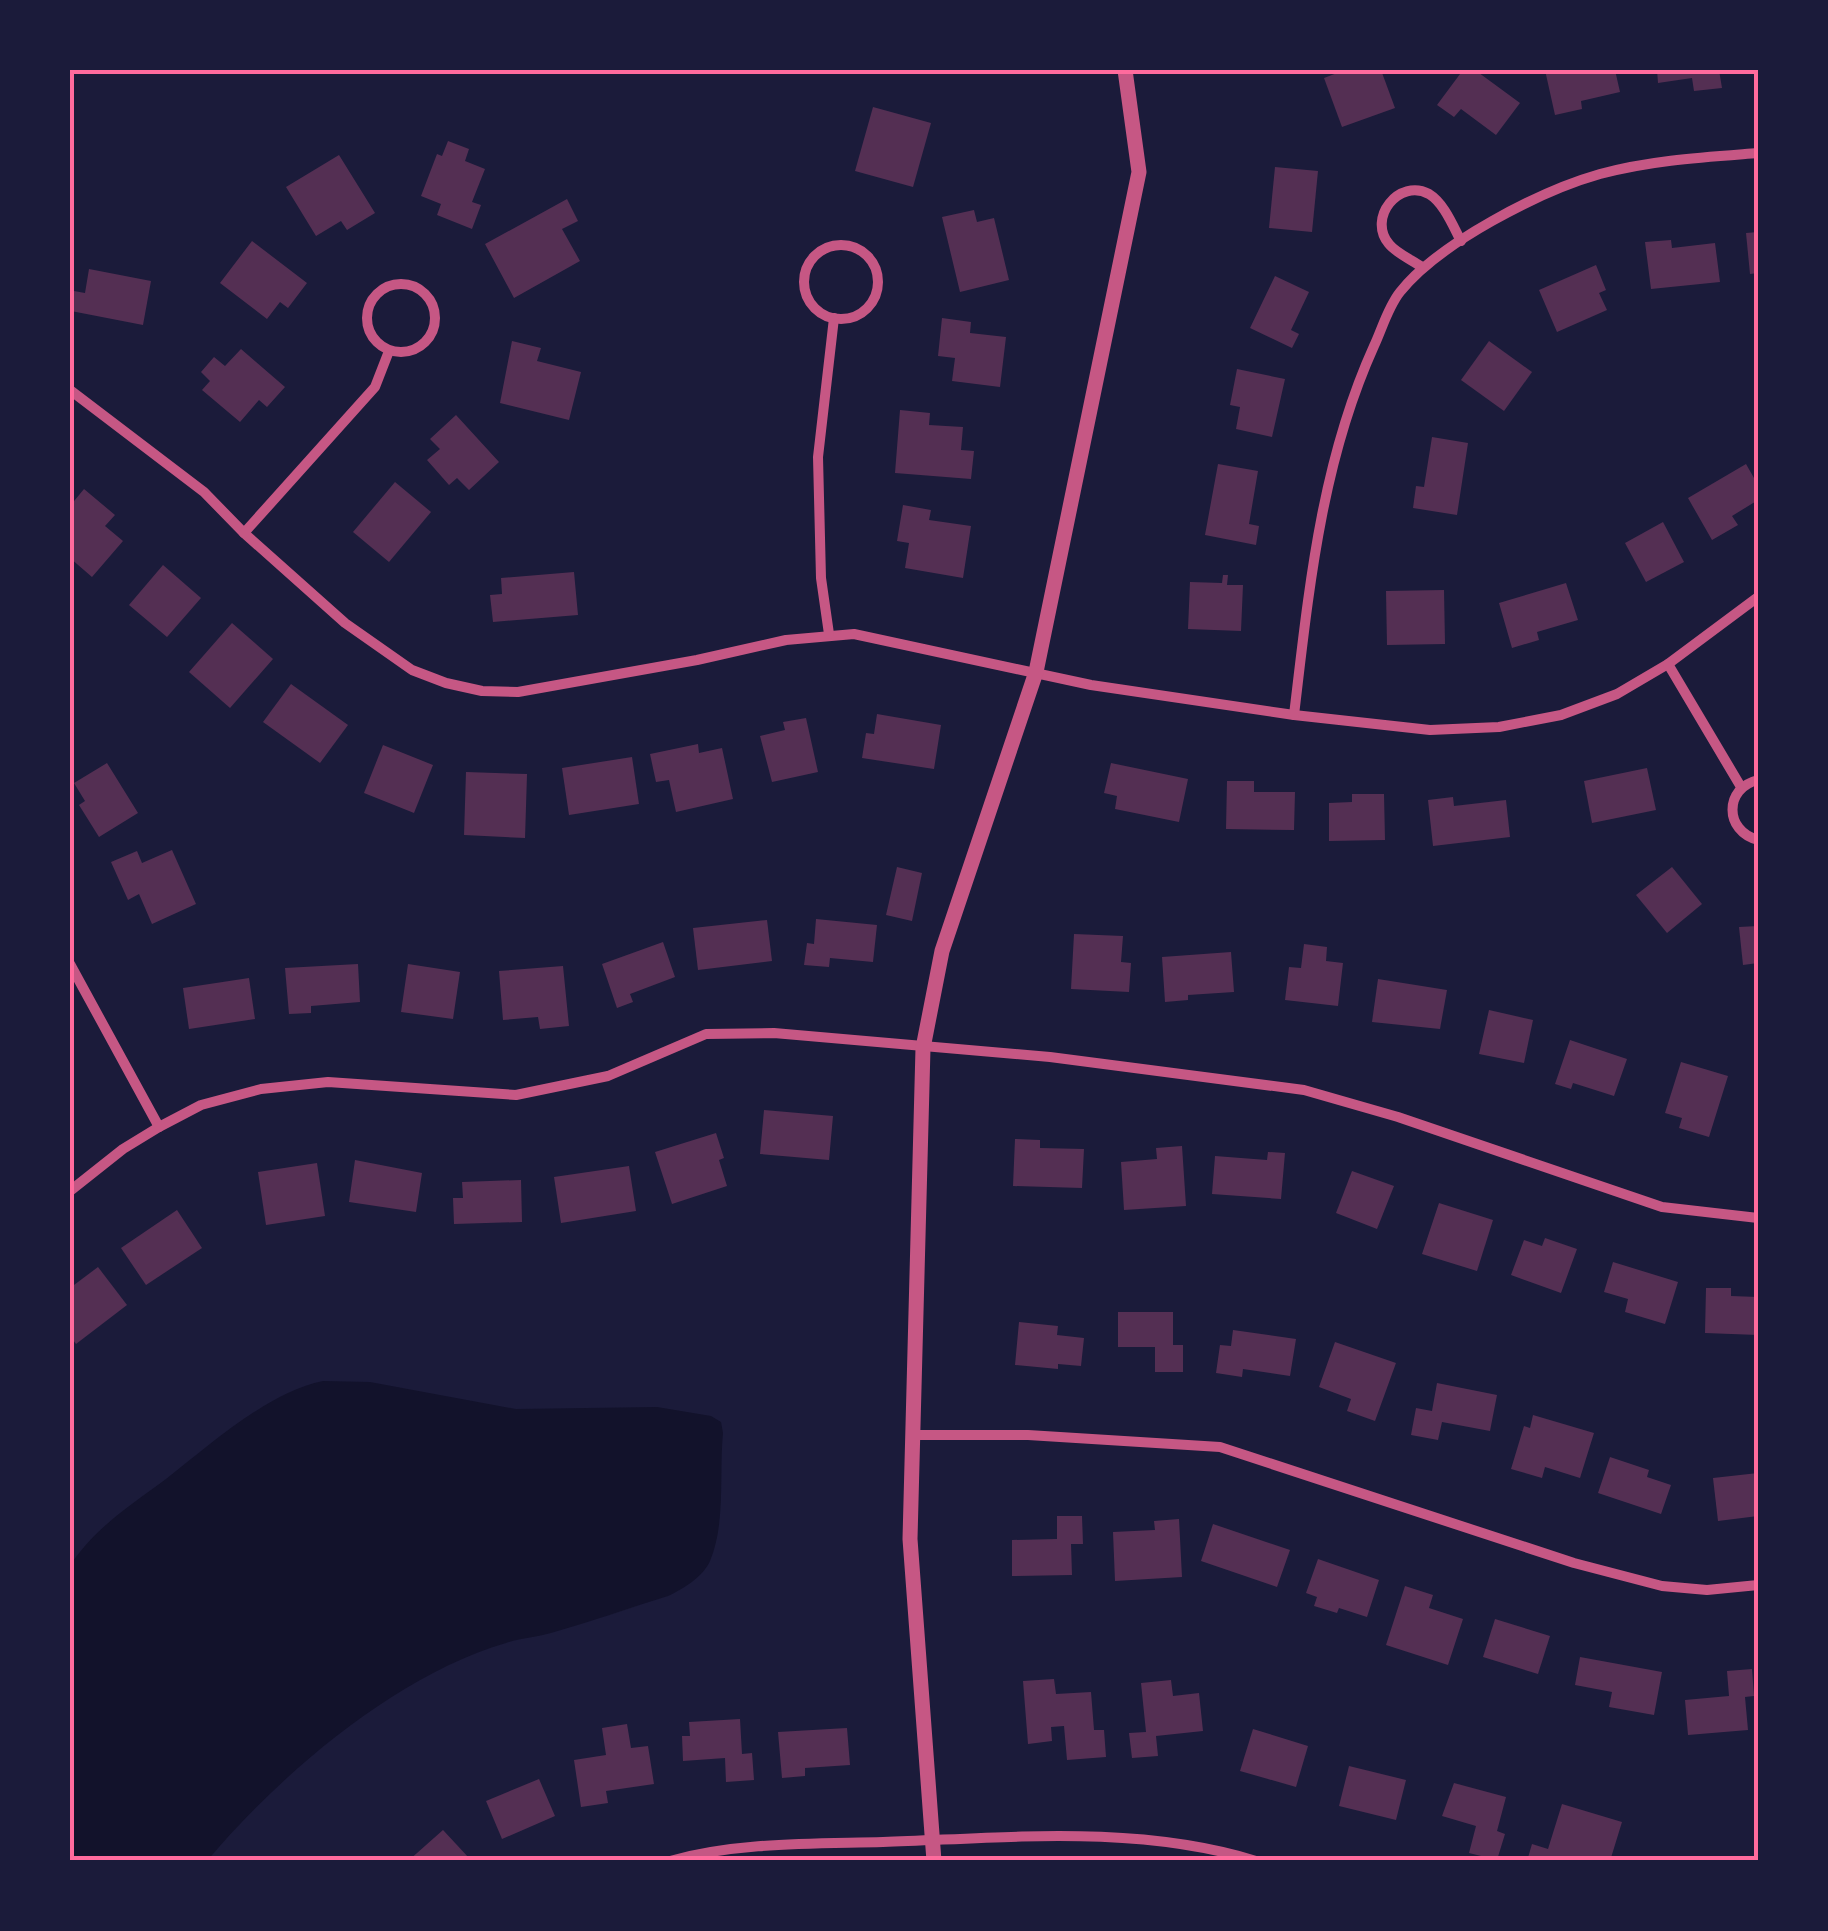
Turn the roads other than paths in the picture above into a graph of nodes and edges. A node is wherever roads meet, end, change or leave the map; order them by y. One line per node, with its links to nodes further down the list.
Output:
1 (1125, 70): 12 (street)
2 (1758, 153): 3 (street)
3 (1461, 241): 4 (street); 4 (street)
4 (1422, 267): 13 (street)
5 (834, 318): 5 (street); 10 (street)
6 (390, 351): 6 (street); 8 (street)
7 (70, 390): 8 (street)
8 (244, 533): 10 (street)
9 (1758, 597): 11 (street)
10 (829, 634): 12 (street)
11 (1668, 664): 13 (street); 15 (street)
12 (1036, 672): 13 (street); 18 (street)
13 (1294, 715)
14 (1758, 780): 15 (street)
15 (1741, 787): 16 (street)
16 (1758, 840)
17 (70, 964): 19 (street)
18 (924, 1048): 19 (street); 21 (street); 22 (street)
19 (159, 1127): 20 (street)
20 (70, 1191)
21 (1758, 1218)
22 (913, 1436): 23 (street); 24 (street)
23 (1758, 1585)
24 (931, 1840): 25 (street); 26 (street); 27 (street)
25 (670, 1861)
26 (934, 1861)
27 (1256, 1861)

